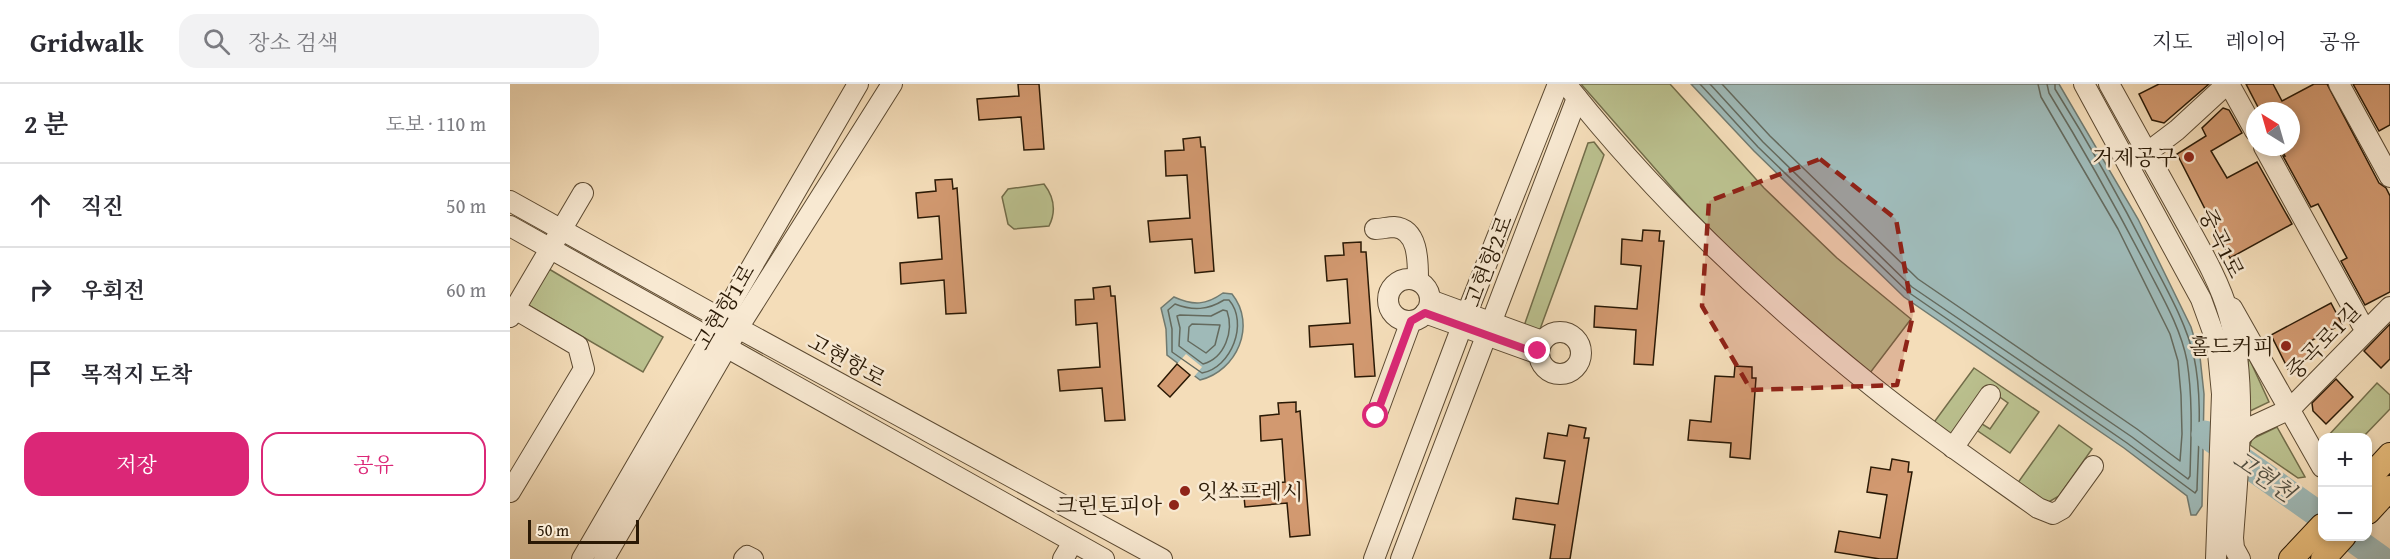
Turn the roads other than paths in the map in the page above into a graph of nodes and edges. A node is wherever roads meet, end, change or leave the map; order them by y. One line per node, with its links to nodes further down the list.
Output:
1 (858, 84): 26 (street, 고현항1로)
2 (892, 84): 26 (street, 고현항1로)
3 (1558, 84): 25 (street, 고현항2로)
4 (2084, 84): 12 (street, 중곡1로)
5 (2109, 84): 10 (street, 중곡1로)
6 (2228, 84): 9 (street); 10 (street)
7 (2339, 84): 13 (street)
8 (1571, 91): 27 (street, 고현항2로); 35 (street)
9 (2246, 115)
10 (2148, 154): 12 (street); 21 (street, 중곡1로)
11 (2269, 156): 28 (street)
12 (2129, 166): 34 (street, 중곡1로)
13 (2390, 177)
14 (583, 192): 17 (street)
15 (510, 201): 17 (street, 고현항로)
16 (510, 226): 19 (street, 고현항로)
17 (560, 228): 19 (street); 26 (street, 고현항로)
18 (1375, 229): 20 (street)
19 (549, 248): 24 (street); 29 (street, 고현항로)
20 (1418, 280): 23 (street); 23 (street)
21 (2219, 289): 32 (street); 34 (street, 중곡1로)
22 (2390, 307): 28 (street, 중곡로1길)
23 (1422, 311): 25 (street); 33 (street)
24 (512, 313): 41 (street)
25 (1465, 320): 27 (street); 54 (street, 고현항2로)
26 (730, 323): 29 (street, 고현항1로); 53 (street, 고현항로)
27 (1488, 329): 30 (street); 55 (street, 고현항2로)
28 (2367, 330): 32 (street, 중곡로1길)
29 (719, 342): 46 (street, 고현항로); 47 (street, 고현항1로); 48 (street, 고현항1로)
30 (1540, 347)
31 (1990, 395): 35 (street)
32 (2290, 409): 34 (street); 37 (street)
33 (1376, 416)
34 (2230, 436): 44 (street)
35 (1953, 448): 38 (street)
36 (2390, 455): 39 (main road)
37 (2318, 460)
38 (2093, 466)
39 (2372, 474)
40 (2390, 489): 42 (main road)
41 (510, 492)
42 (2372, 507)
43 (2318, 530): 59 (main road)
44 (2225, 538): 56 (street); 57 (street); 58 (street)
45 (2340, 541): 60 (main road)
46 (1073, 542): 51 (street); 52 (street, 고현항로)
47 (582, 559)
48 (604, 559)
49 (744, 559): 50 (street)
50 (753, 559)
51 (1063, 559)
52 (1104, 559)
53 (1162, 559)
54 (1374, 559)
55 (1401, 559)
56 (2216, 559)
57 (2223, 559)
58 (2240, 559)
59 (2291, 559)
60 (2323, 559)

